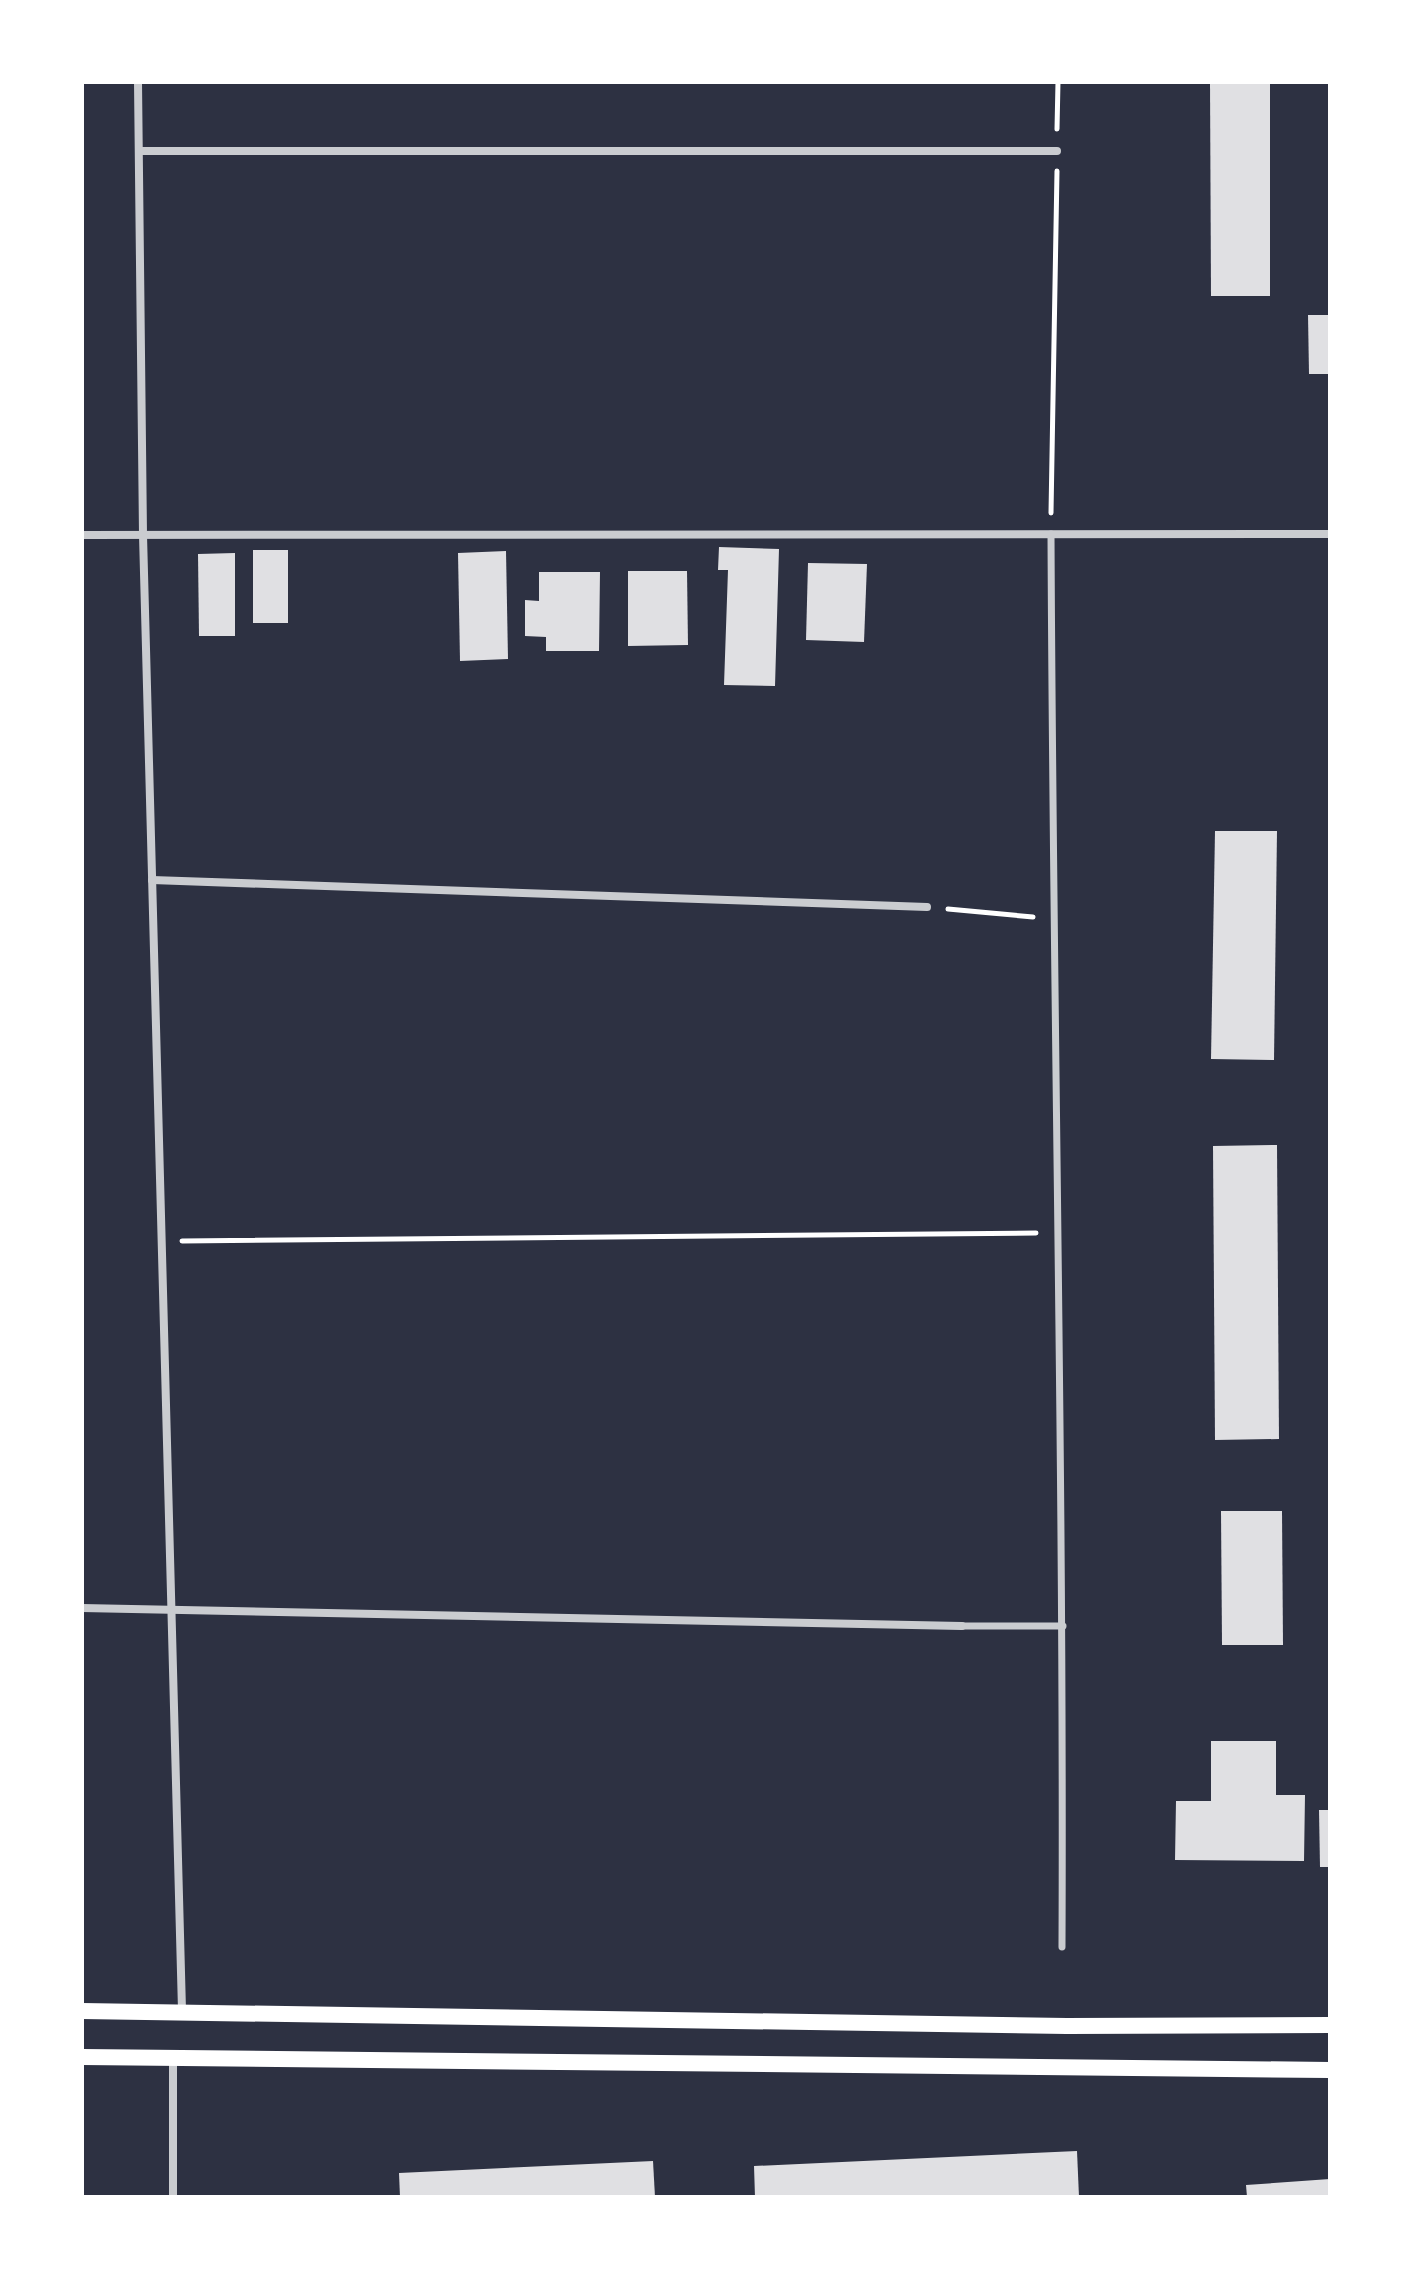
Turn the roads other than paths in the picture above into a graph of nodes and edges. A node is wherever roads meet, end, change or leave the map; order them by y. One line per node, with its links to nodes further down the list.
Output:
1 (138, 82): 2 (street)
2 (139, 151): 3 (street); 7 (street)
3 (1057, 151)
4 (1051, 534): 5 (street); 7 (street); 13 (street)
5 (1330, 534)
6 (82, 535): 7 (street)
7 (143, 535): 8 (street)
8 (152, 880): 9 (street); 11 (street)
9 (927, 907)
10 (82, 1608): 11 (street)
11 (172, 1610): 12 (street); 15 (street)
12 (962, 1626): 13 (street)
13 (1063, 1626): 14 (street)
14 (1062, 1947)
15 (182, 2010): 16 (main road); 17 (main road)
16 (82, 2011)
17 (1330, 2025)
18 (82, 2057): 19 (main road)
19 (173, 2058): 20 (main road); 21 (street)
20 (1330, 2070)
21 (173, 2197)

